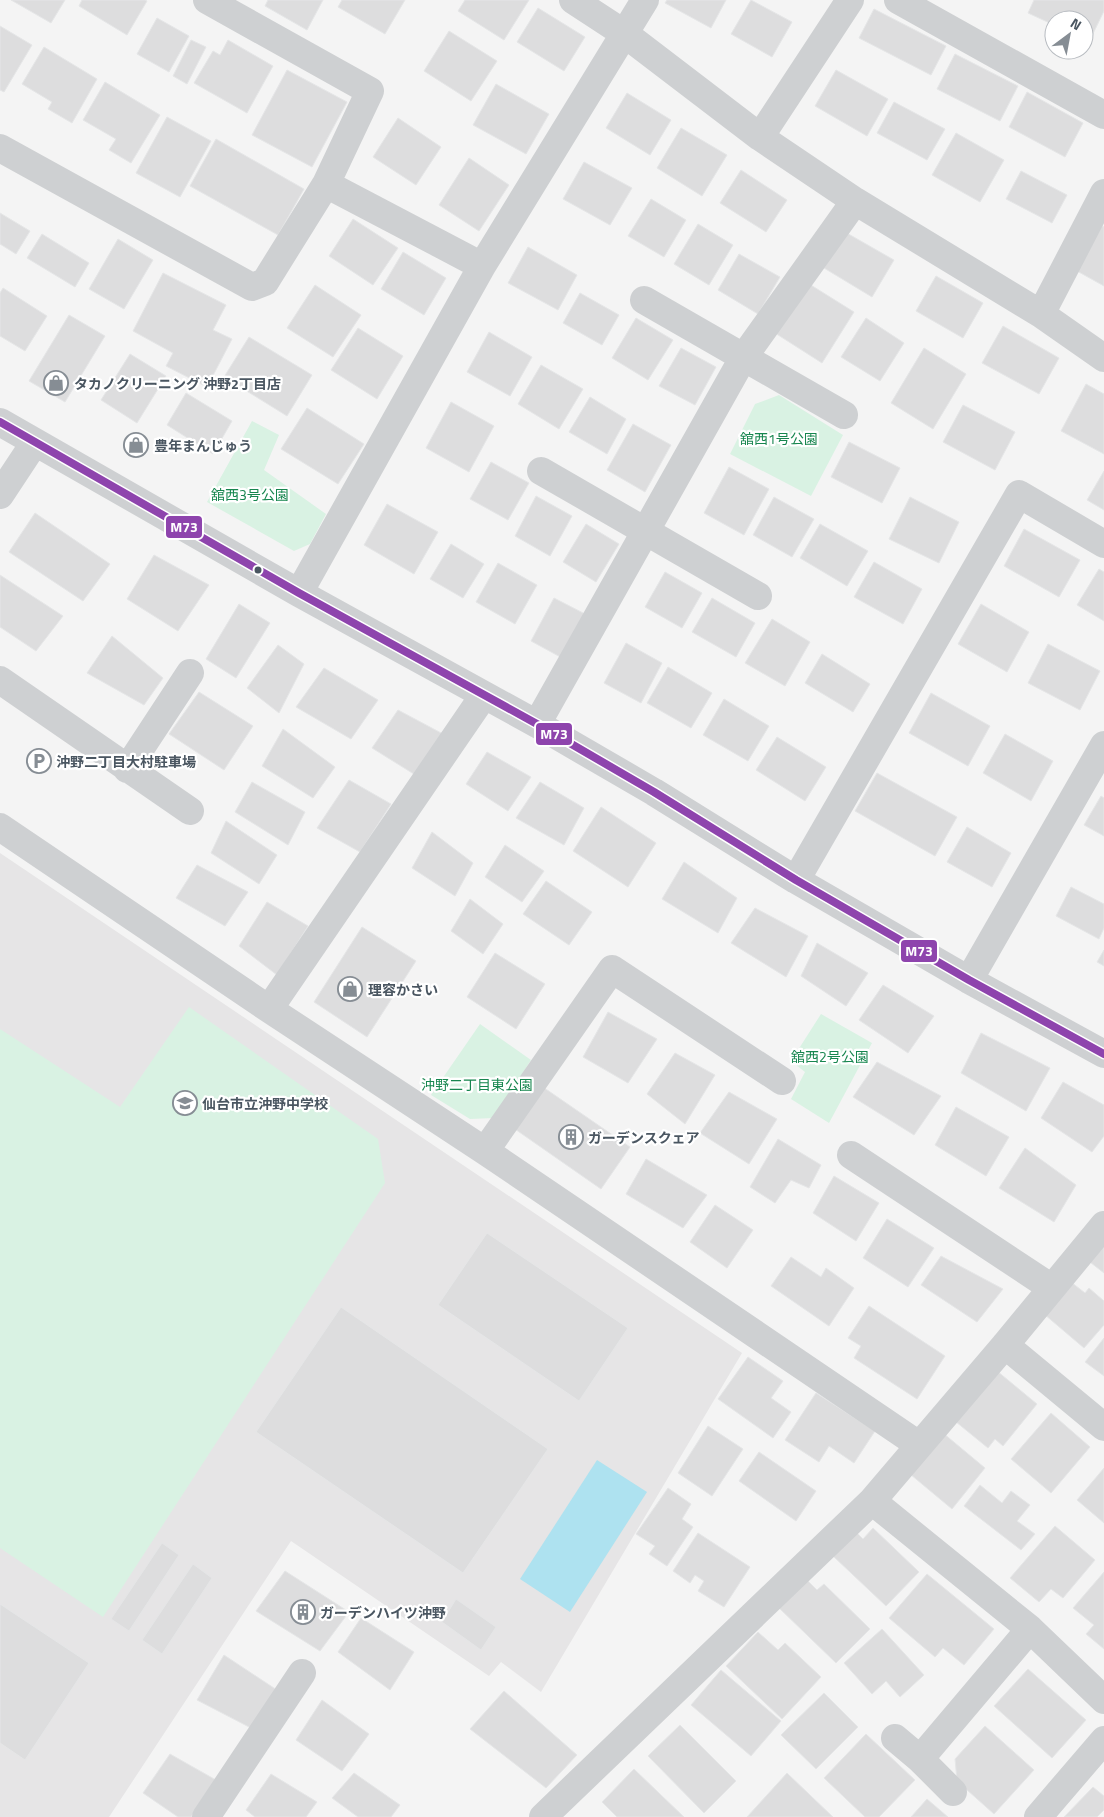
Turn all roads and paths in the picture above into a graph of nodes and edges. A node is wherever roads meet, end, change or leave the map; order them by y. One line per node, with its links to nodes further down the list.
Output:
1 (208, 0): 10 (street)
2 (573, 0): 6 (street)
3 (645, 0): 6 (street)
4 (850, 0): 8 (street)
5 (898, 0): 7 (street)
6 (624, 34): 8 (street); 13 (street)
7 (1104, 115)
8 (760, 137): 12 (street)
9 (0, 148): 10 (street)
10 (326, 184): 13 (street)
11 (1104, 193): 15 (street)
12 (855, 201): 15 (street); 16 (street)
13 (482, 266): 25 (street)
14 (644, 300): 16 (street)
15 (1041, 314): 17 (street)
16 (742, 358): 18 (street); 23 (street)
17 (1104, 358)
18 (844, 416)
19 (0, 422): 20 (street)
20 (35, 442): 22 (street); 25 (street)
21 (541, 471): 23 (street)
22 (0, 494)
23 (645, 531): 26 (street); 30 (street)
24 (1104, 544): 35 (street)
25 (300, 593): 29 (street)
26 (758, 596)
27 (190, 673): 32 (street)
28 (0, 680): 32 (street)
29 (484, 695): 30 (street); 37 (street)
30 (537, 724): 35 (street)
31 (1104, 745): 36 (street)
32 (127, 769): 33 (street)
33 (190, 811)
34 (0, 827): 37 (street)
35 (796, 880): 36 (street)
36 (969, 980): 38 (street)
37 (269, 1009): 40 (street)
38 (1104, 1054)
39 (782, 1081): 40 (street)
40 (485, 1151): 46 (street)
41 (851, 1155): 43 (street)
42 (1104, 1225): 43 (street)
43 (1052, 1288): 44 (street)
44 (1005, 1345): 45 (street); 46 (street)
45 (1104, 1427)
46 (920, 1445): 47 (street)
47 (872, 1501): 48 (street); 56 (street)
48 (1030, 1629): 50 (street); 53 (street)
49 (302, 1673): 55 (street)
50 (1104, 1700)
51 (895, 1738): 53 (street)
52 (1104, 1740): 57 (street)
53 (920, 1759): 54 (street)
54 (953, 1792)
55 (206, 1817)
56 (543, 1817)
57 (1038, 1817)

